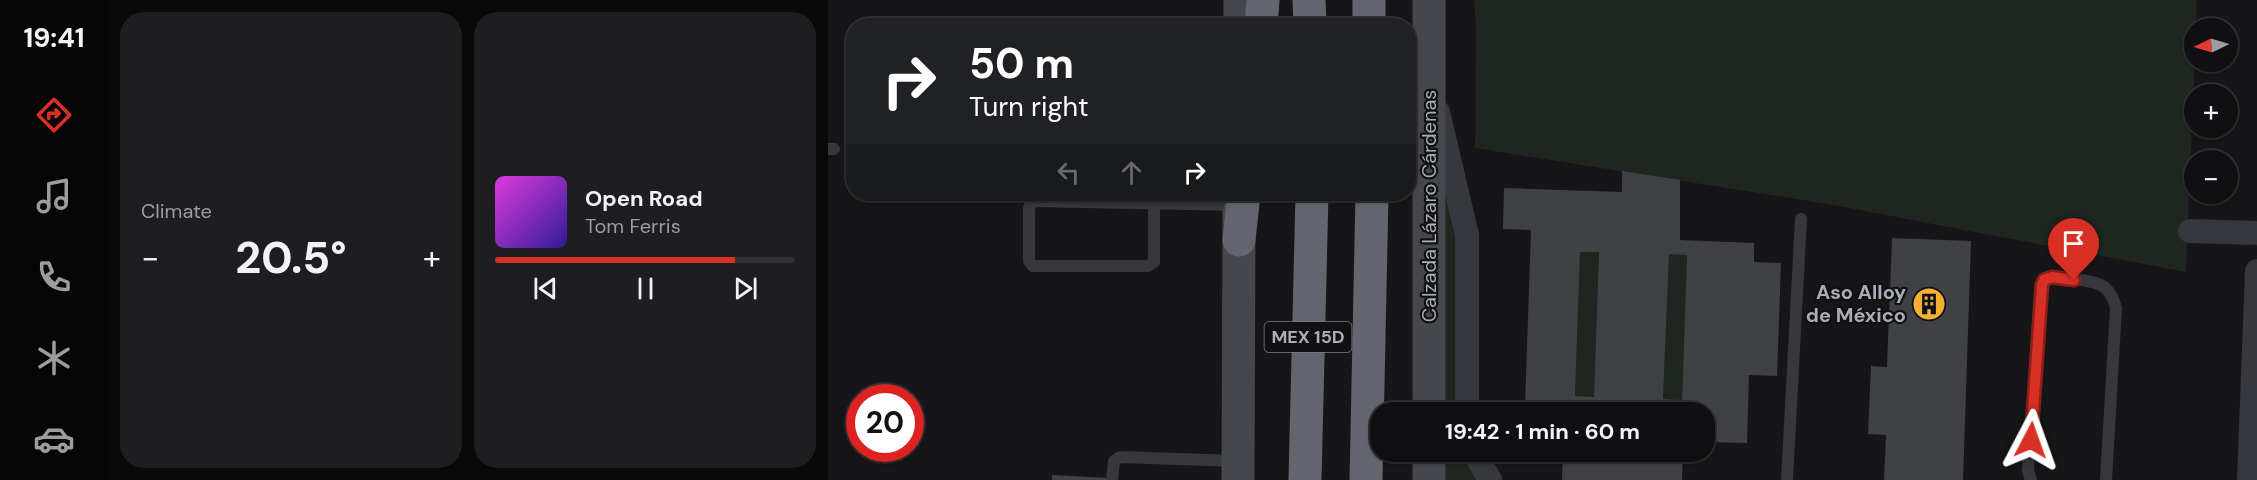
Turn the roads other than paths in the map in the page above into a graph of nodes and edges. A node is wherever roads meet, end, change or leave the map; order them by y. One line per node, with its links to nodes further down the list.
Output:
1 (1240, 0): 6 (main road)
2 (1263, 0): 7 (highway)
3 (1309, 0): 8 (highway)
4 (1369, 0): 9 (highway)
5 (1428, 0): 10 (main road, Calzada Lázaro Cárdenas)
6 (1240, 18)
7 (1262, 18)
8 (1310, 18)
9 (1369, 18)
10 (1429, 78): 21 (main road, Calzada Lázaro Cárdenas); 22 (street)
11 (1033, 201): 12 (lane)
12 (1154, 201)
13 (1240, 201): 19 (highway)
14 (1312, 201): 27 (highway, MEX 15D)
15 (1372, 201): 28 (highway, MEX 15D)
16 (1801, 219): 31 (lane)
17 (2190, 231): 18 (street)
18 (2257, 234)
19 (1239, 240): 25 (main road)
20 (2257, 271): 34 (street)
21 (1429, 402)
22 (1467, 402)
23 (1429, 462): 29 (main road)
24 (1480, 462): 30 (street)
25 (1238, 470): 26 (lane)
26 (1112, 480)
27 (1305, 480)
28 (1366, 480)
29 (1429, 480)
30 (1490, 480)
31 (1787, 480)
32 (2031, 480): 33 (lane)
33 (2106, 480)
34 (2249, 480)

